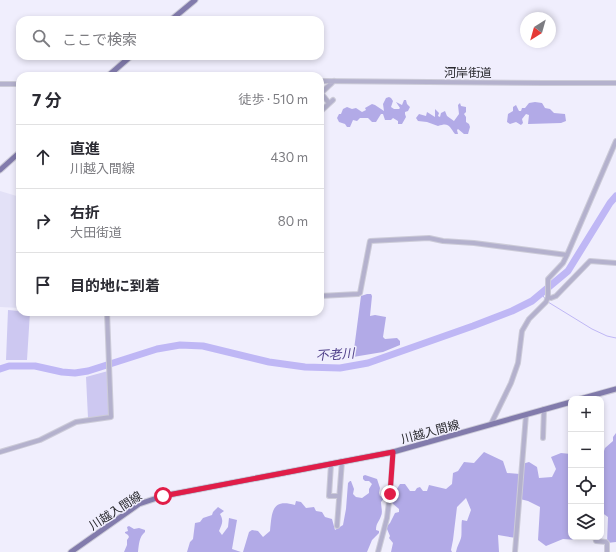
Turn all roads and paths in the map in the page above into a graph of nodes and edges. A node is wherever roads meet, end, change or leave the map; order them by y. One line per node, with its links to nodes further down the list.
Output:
1 (194, 0): 2 (main road)
2 (176, 16)
3 (126, 60): 4 (main road)
4 (113, 72)
5 (324, 81): 6 (street, 河岸街道)
6 (334, 81): 7 (street, 河岸街道); 10 (street)
7 (616, 83)
8 (0, 84): 9 (street)
9 (16, 84)
10 (324, 90)
11 (324, 98): 13 (street)
12 (333, 100): 13 (street)
13 (329, 104): 14 (street)
14 (324, 108)
15 (616, 141): 18 (street)
16 (16, 156): 17 (main road)
17 (0, 170)
18 (567, 254): 20 (street); 21 (street)
19 (616, 264): 21 (street)
20 (324, 296)
21 (548, 297): 28 (street)
22 (107, 316): 30 (street)
23 (616, 389): 24 (main road)
24 (600, 396)
25 (568, 403): 26 (main road, 川越入間線)
26 (544, 409): 27 (main road, 川越入間線); 29 (street)
27 (526, 415): 28 (main road, 川越入間線); 39 (street)
28 (491, 424): 31 (main road, 川越入間線)
29 (543, 438)
30 (0, 452)
31 (393, 452): 32 (main road, 川越入間線); 38 (street)
32 (342, 461): 33 (main road, 川越入間線); 34 (street)
33 (330, 464): 34 (street); 37 (main road, 川越入間線)
34 (339, 496): 35 (street)
35 (337, 526)
36 (596, 540): 40 (street)
37 (71, 552)
38 (378, 552)
39 (515, 552)
40 (606, 552)

